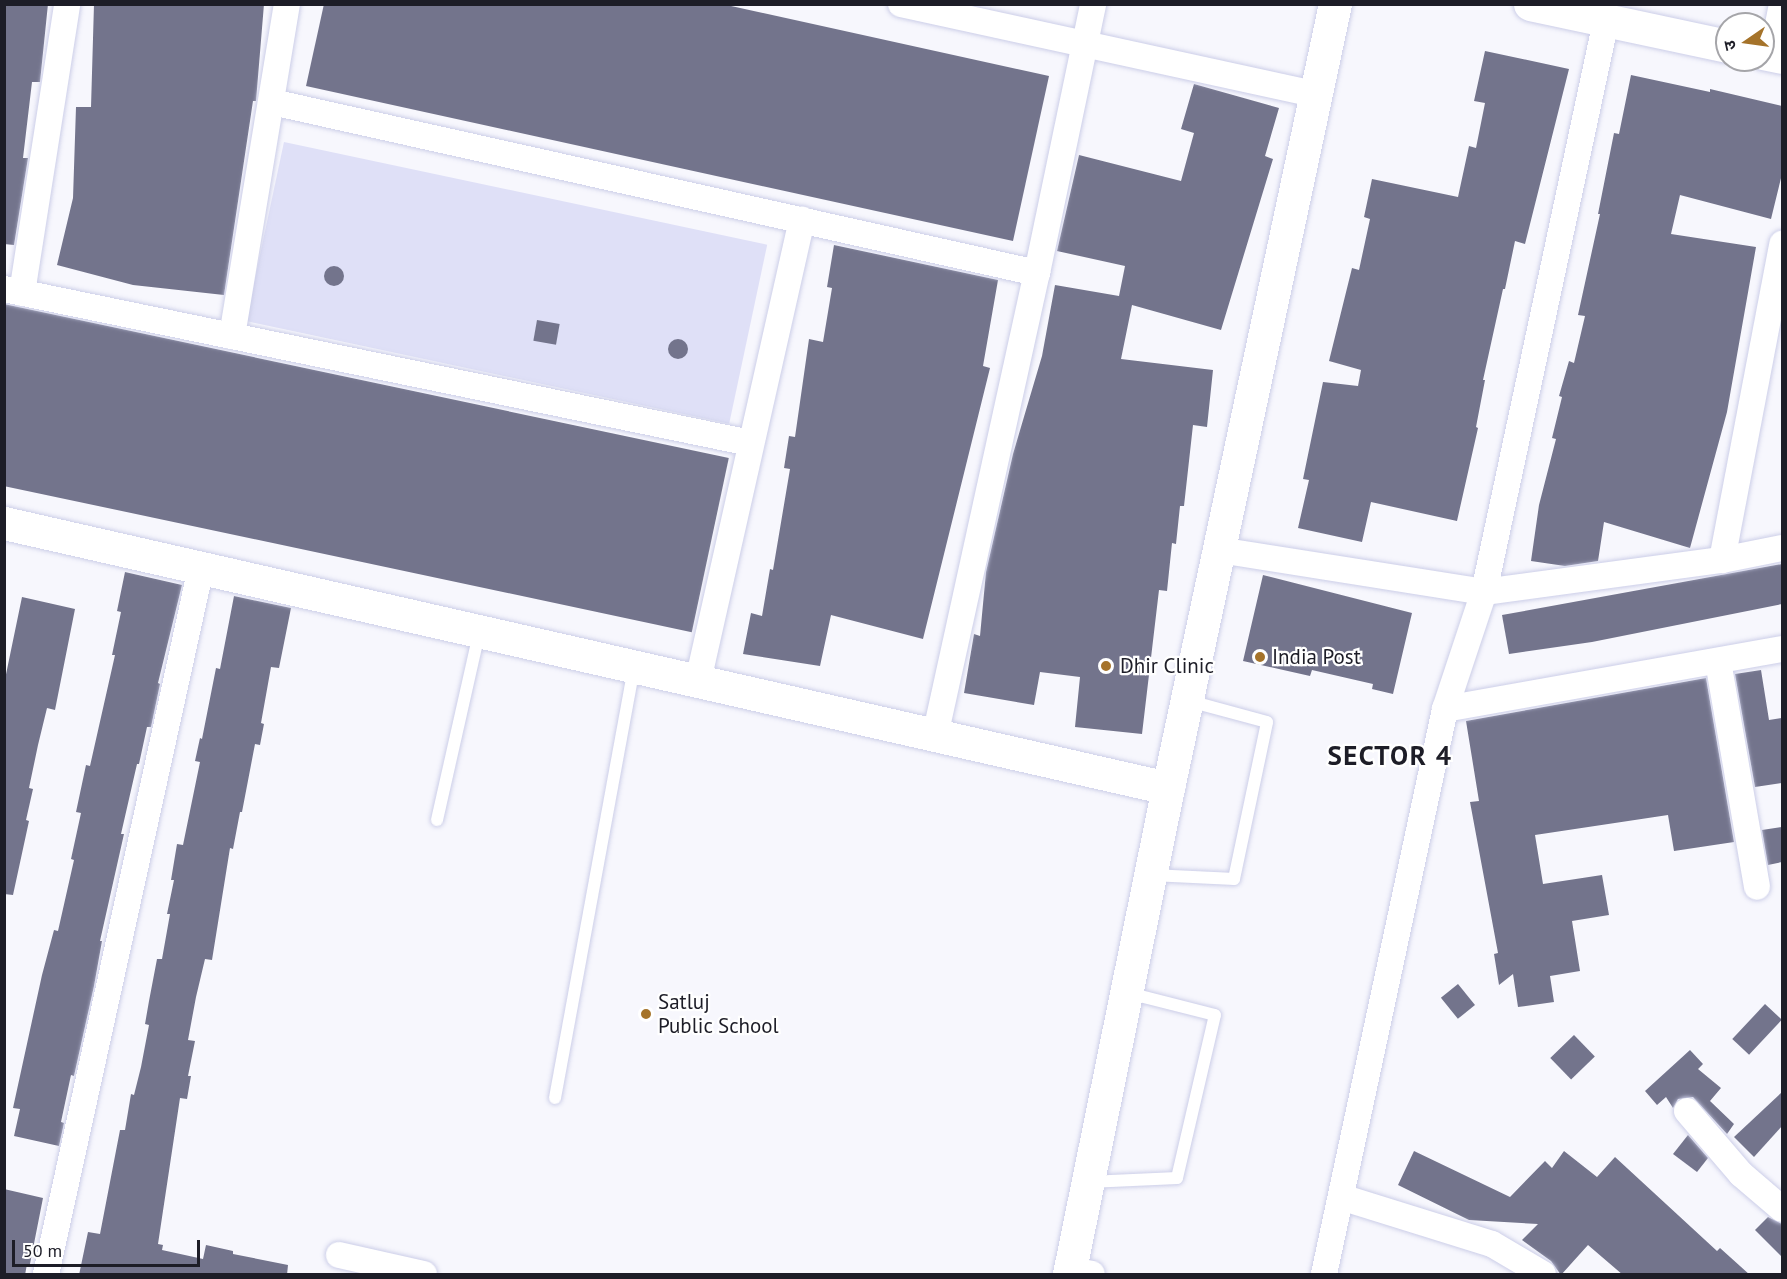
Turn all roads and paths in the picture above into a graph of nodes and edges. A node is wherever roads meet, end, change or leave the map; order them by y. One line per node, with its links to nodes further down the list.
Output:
1 (67, 4): 18 (street)
2 (287, 4): 13 (street)
3 (901, 4): 11 (street)
4 (1093, 4): 11 (street)
5 (1335, 4): 12 (street)
6 (1782, 4): 9 (street)
7 (1536, 5): 8 (street)
8 (1606, 21): 10 (street); 26 (street)
9 (1775, 40)
10 (1715, 44)
11 (1084, 45): 12 (street); 16 (street)
12 (1317, 95): 23 (street)
13 (272, 102): 14 (street); 19 (street)
14 (802, 220): 16 (street); 20 (street)
15 (1782, 244): 17 (street)
16 (1037, 273): 34 (street)
17 (1779, 278): 24 (street)
18 (13, 291): 19 (street)
19 (232, 336): 20 (street)
20 (750, 443): 31 (street)
21 (5, 526): 25 (street)
22 (1782, 548): 24 (street)
23 (1219, 550): 26 (street); 32 (street)
24 (1722, 560): 26 (street)
25 (201, 568): 27 (street); 47 (street)
26 (1484, 592): 33 (street)
27 (479, 632): 30 (street); 36 (lane)
28 (1782, 649): 29 (street)
29 (1718, 661): 33 (street); 38 (street)
30 (634, 667): 31 (street); 40 (lane)
31 (698, 681): 34 (street)
32 (1187, 701): 35 (street); 37 (lane)
33 (1445, 709): 43 (street)
34 (935, 736): 35 (street)
35 (1168, 788): 37 (street)
36 (436, 820)
37 (1150, 875): 39 (street)
38 (1757, 887)
39 (1126, 993): 42 (street); 42 (lane)
40 (555, 1098)
41 (1687, 1111): 44 (street)
42 (1088, 1182): 46 (street)
43 (1341, 1197): 49 (street); 50 (street)
44 (1782, 1209)
45 (339, 1255): 48 (street)
46 (1077, 1273)
47 (46, 1275)
48 (424, 1275)
49 (1324, 1275)
50 (1543, 1275)

